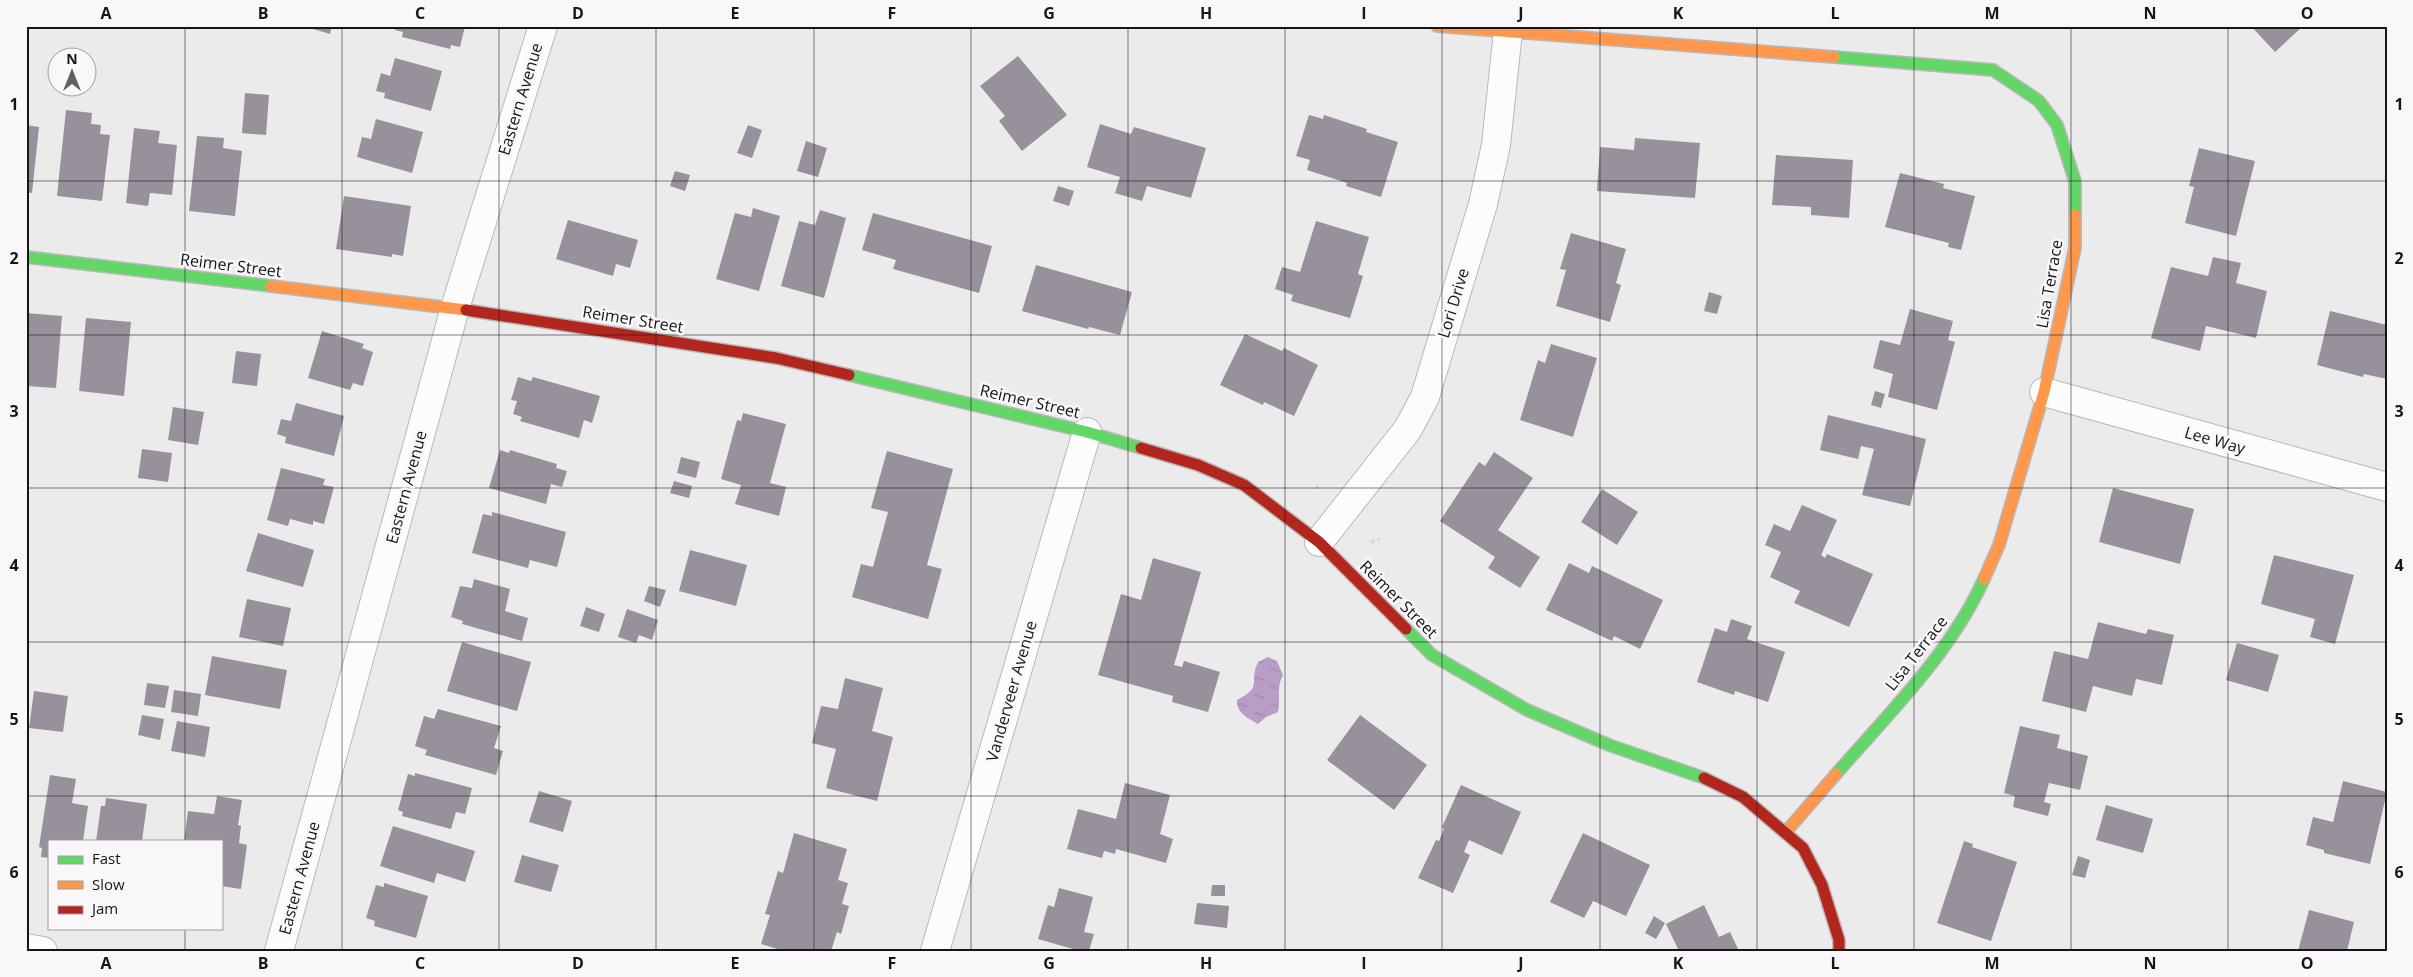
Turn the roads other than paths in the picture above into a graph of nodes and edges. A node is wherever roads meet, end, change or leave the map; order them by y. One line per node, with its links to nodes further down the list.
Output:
1 (543, 26): 5 (street, Eastern Avenue)
2 (1437, 26): 3 (street, Lisa Terrace)
3 (1508, 31): 6 (street, Lisa Terrace); 9 (street, Lori Drive)
4 (26, 257): 5 (street, Reimer Street)
5 (455, 308): 7 (street, Reimer Street); 13 (street, Eastern Avenue)
6 (2044, 392): 8 (street, Lee Way); 10 (street, Lisa Terrace)
7 (1087, 432): 9 (street, Reimer Street); 14 (street, Vanderveer Avenue)
8 (2387, 487)
9 (1319, 542): 10 (street, Reimer Street)
10 (1786, 833): 15 (street, Reimer Street)
11 (26, 948): 12 (street)
12 (44, 951)
13 (279, 951)
14 (935, 951)
15 (1839, 951)

